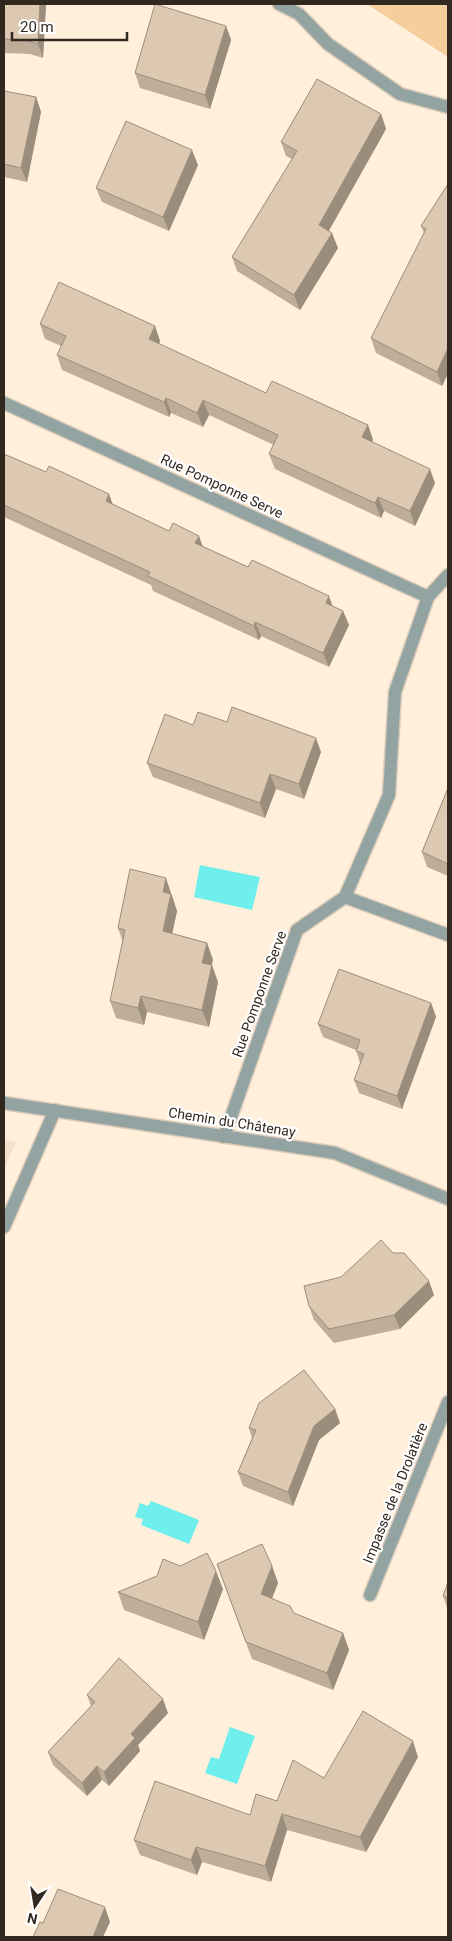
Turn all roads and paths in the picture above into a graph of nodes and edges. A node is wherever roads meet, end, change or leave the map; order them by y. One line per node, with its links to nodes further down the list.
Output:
1 (279, 4): 2 (street)
2 (448, 107)
3 (4, 403): 5 (street, Rue Pomponne Serve)
4 (448, 575): 5 (street)
5 (428, 597): 6 (street)
6 (345, 897): 7 (street); 10 (street, Rue Pomponne Serve)
7 (448, 935)
8 (4, 1103): 9 (street, Chemin du Châtenay)
9 (55, 1110): 10 (street, Chemin du Châtenay); 12 (street)
10 (224, 1137): 11 (street, Chemin du Châtenay)
11 (448, 1199)
12 (4, 1227)
13 (448, 1402): 14 (street, Impasse de la Drolatière)
14 (370, 1595)

